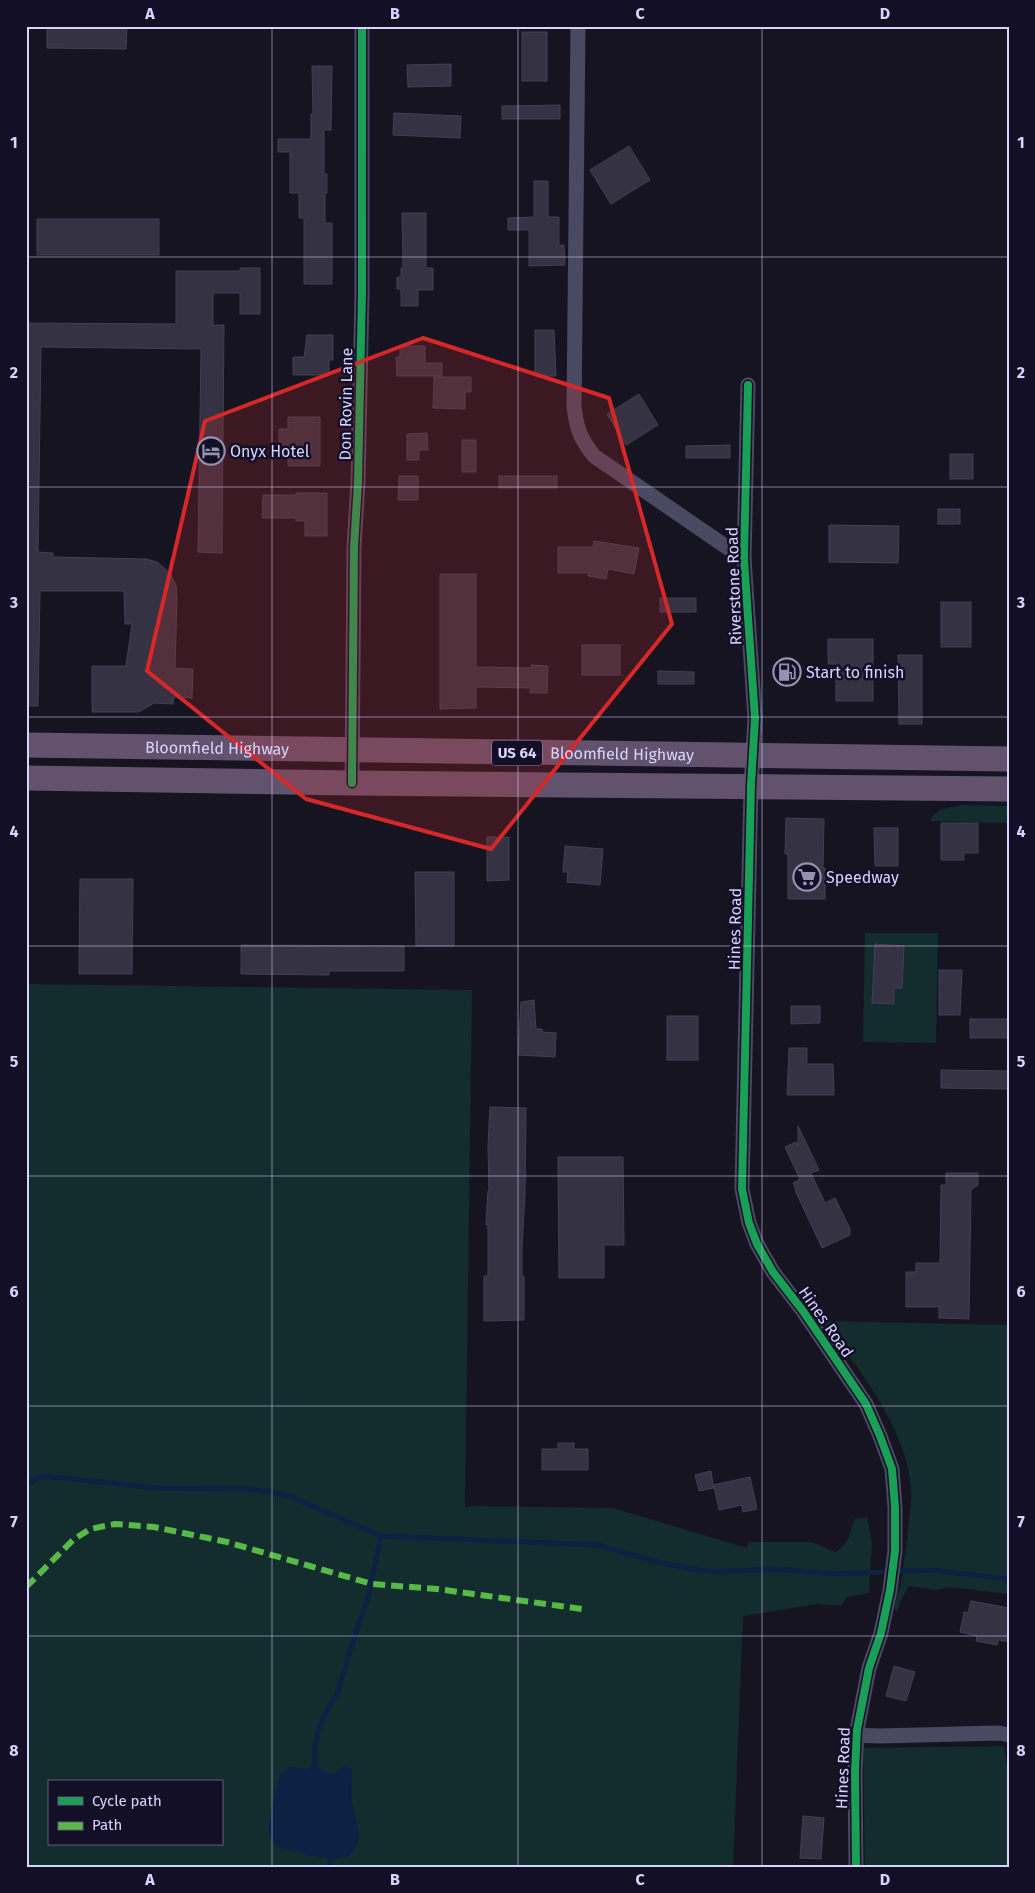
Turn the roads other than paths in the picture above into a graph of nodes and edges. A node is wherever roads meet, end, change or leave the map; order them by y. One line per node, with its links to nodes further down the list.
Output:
1 (362, 26): 6 (street, Don Rovin Lane)
2 (578, 26): 4 (street)
3 (748, 384): 4 (street, Riverstone Road)
4 (744, 559): 7 (street, Riverstone Road)
5 (26, 745): 6 (highway, Bloomfield Highway / US 64)
6 (353, 750): 7 (highway, Bloomfield Highway / US 64); 10 (street, Don Rovin Lane)
7 (753, 756): 8 (highway, Bloomfield Highway / US 64); 11 (street, Riverstone Road)
8 (1009, 759)
9 (26, 778): 10 (highway, Bloomfield Highway / US 64)
10 (352, 783): 11 (highway, Bloomfield Highway / US 64)
11 (751, 786): 12 (highway, Bloomfield Highway / US 64); 13 (street, Hines Road)
12 (1009, 789)
13 (857, 1735): 14 (street); 15 (street, Hines Road)
14 (1009, 1735)
15 (856, 1867)

